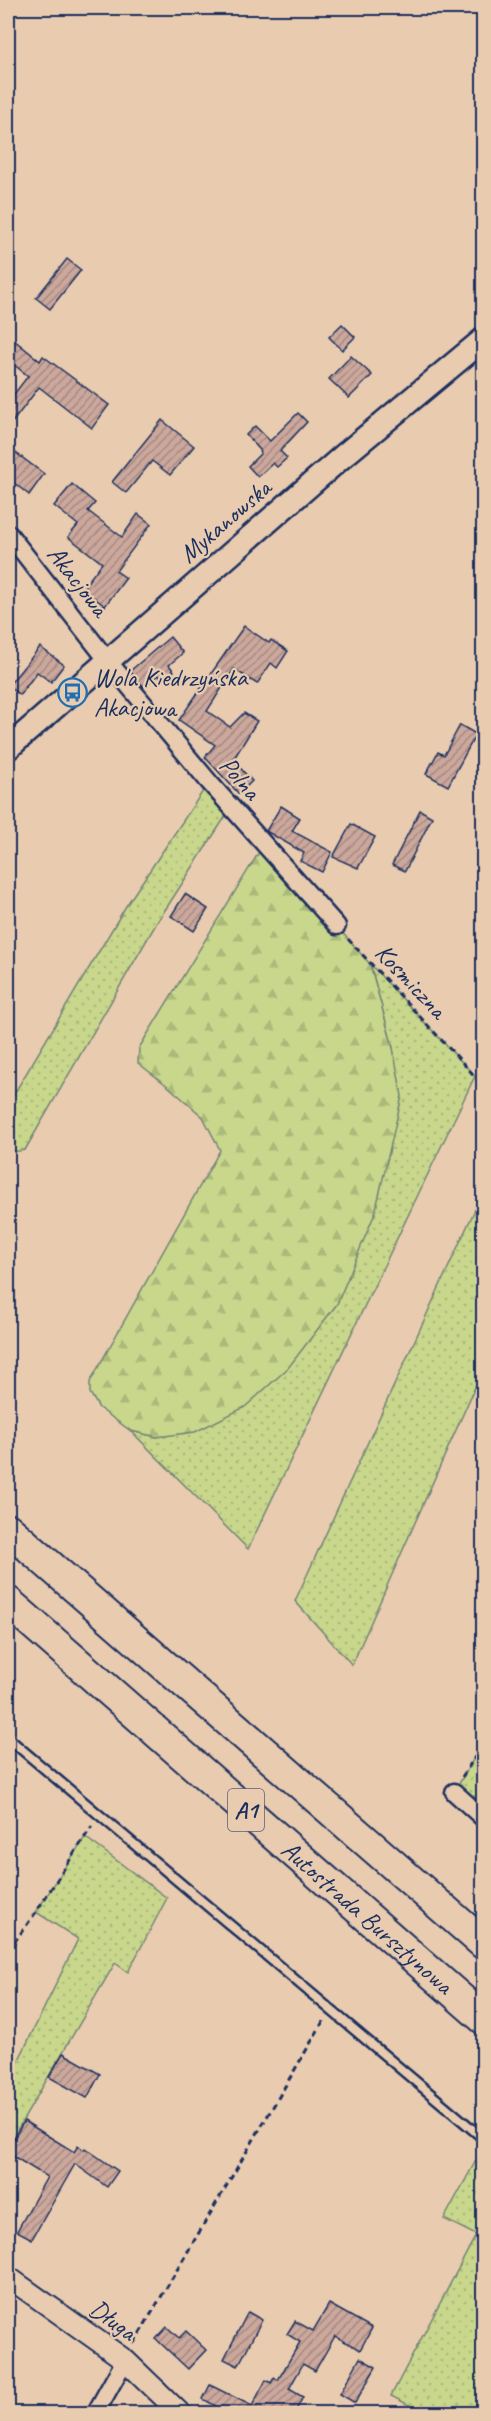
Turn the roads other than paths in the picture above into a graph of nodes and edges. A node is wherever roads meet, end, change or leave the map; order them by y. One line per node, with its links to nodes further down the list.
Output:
1 (483, 339): 3 (main road, Mykanowska)
2 (8, 533): 3 (street, Akacjowa)
3 (108, 661): 4 (main road, Mykanowska); 5 (street, Polna)
4 (8, 748)
5 (337, 926)
6 (8, 1529): 11 (highway, A1)
7 (8, 1602): 12 (highway, Autostrada Bursztynowa / A1)
8 (8, 1737): 13 (lane)
9 (454, 1792): 10 (street)
10 (483, 1819)
11 (483, 1944)
12 (483, 2019)
13 (483, 2139)
14 (8, 2277): 15 (street, Długa)
15 (124, 2360): 16 (street); 17 (street, Długa)
16 (95, 2414)
17 (181, 2414)

